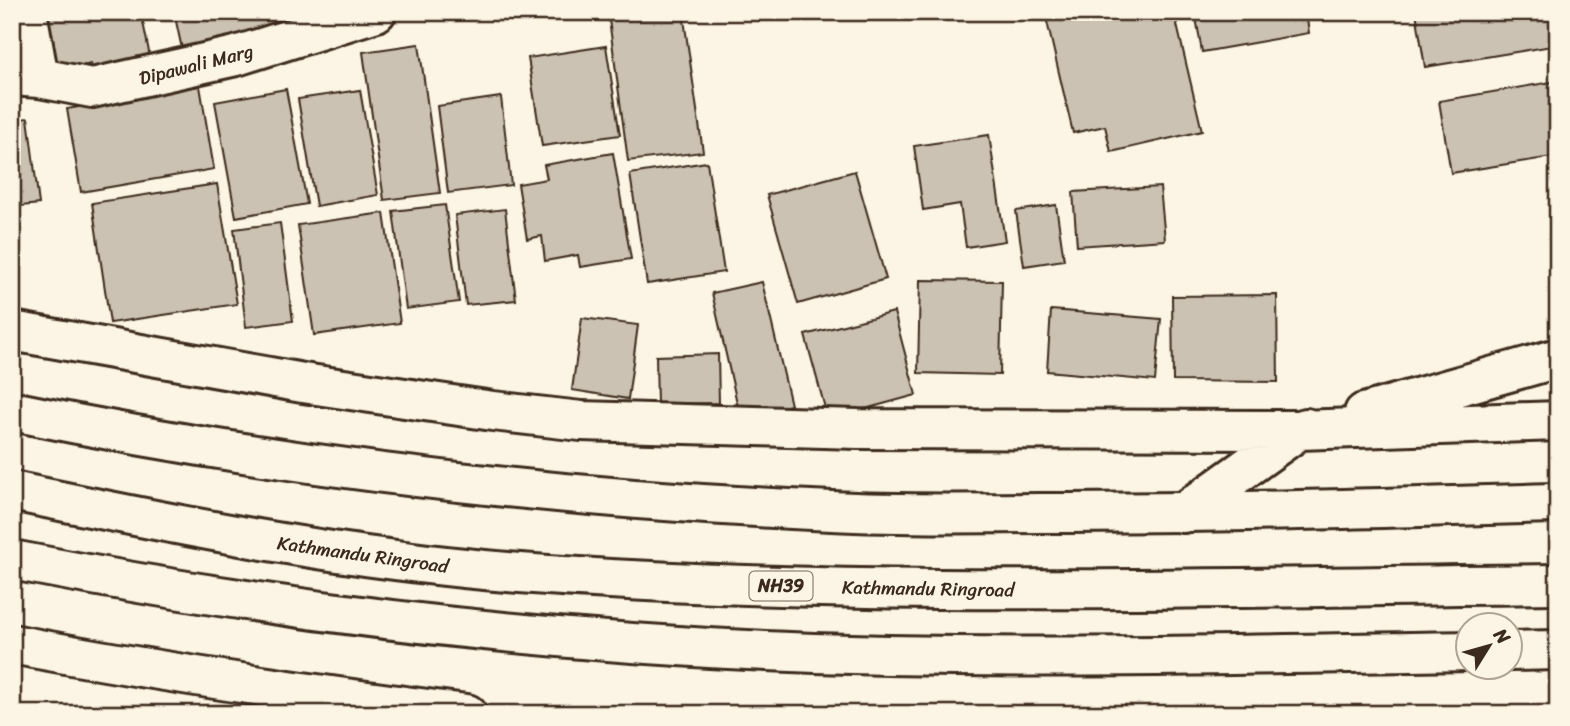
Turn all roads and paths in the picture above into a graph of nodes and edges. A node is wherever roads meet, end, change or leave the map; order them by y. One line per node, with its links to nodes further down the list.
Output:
1 (27, 12): 3 (main road)
2 (376, 12): 3 (main road, Dipawali Marg)
3 (26, 77)
4 (12, 331): 8 (main road)
5 (1558, 358): 8 (main road)
6 (12, 411): 11 (main road)
7 (1558, 421): 8 (main road)
8 (1299, 430): 11 (main road)
9 (12, 491): 13 (main road, Kathmandu Ringroad / NH39)
10 (1558, 503): 11 (main road)
11 (1183, 513)
12 (12, 560): 17 (main road)
13 (1558, 584)
14 (12, 644): 18 (main road)
15 (1524, 650): 16 (main road)
16 (1558, 650)
17 (1454, 651)
18 (467, 714)

